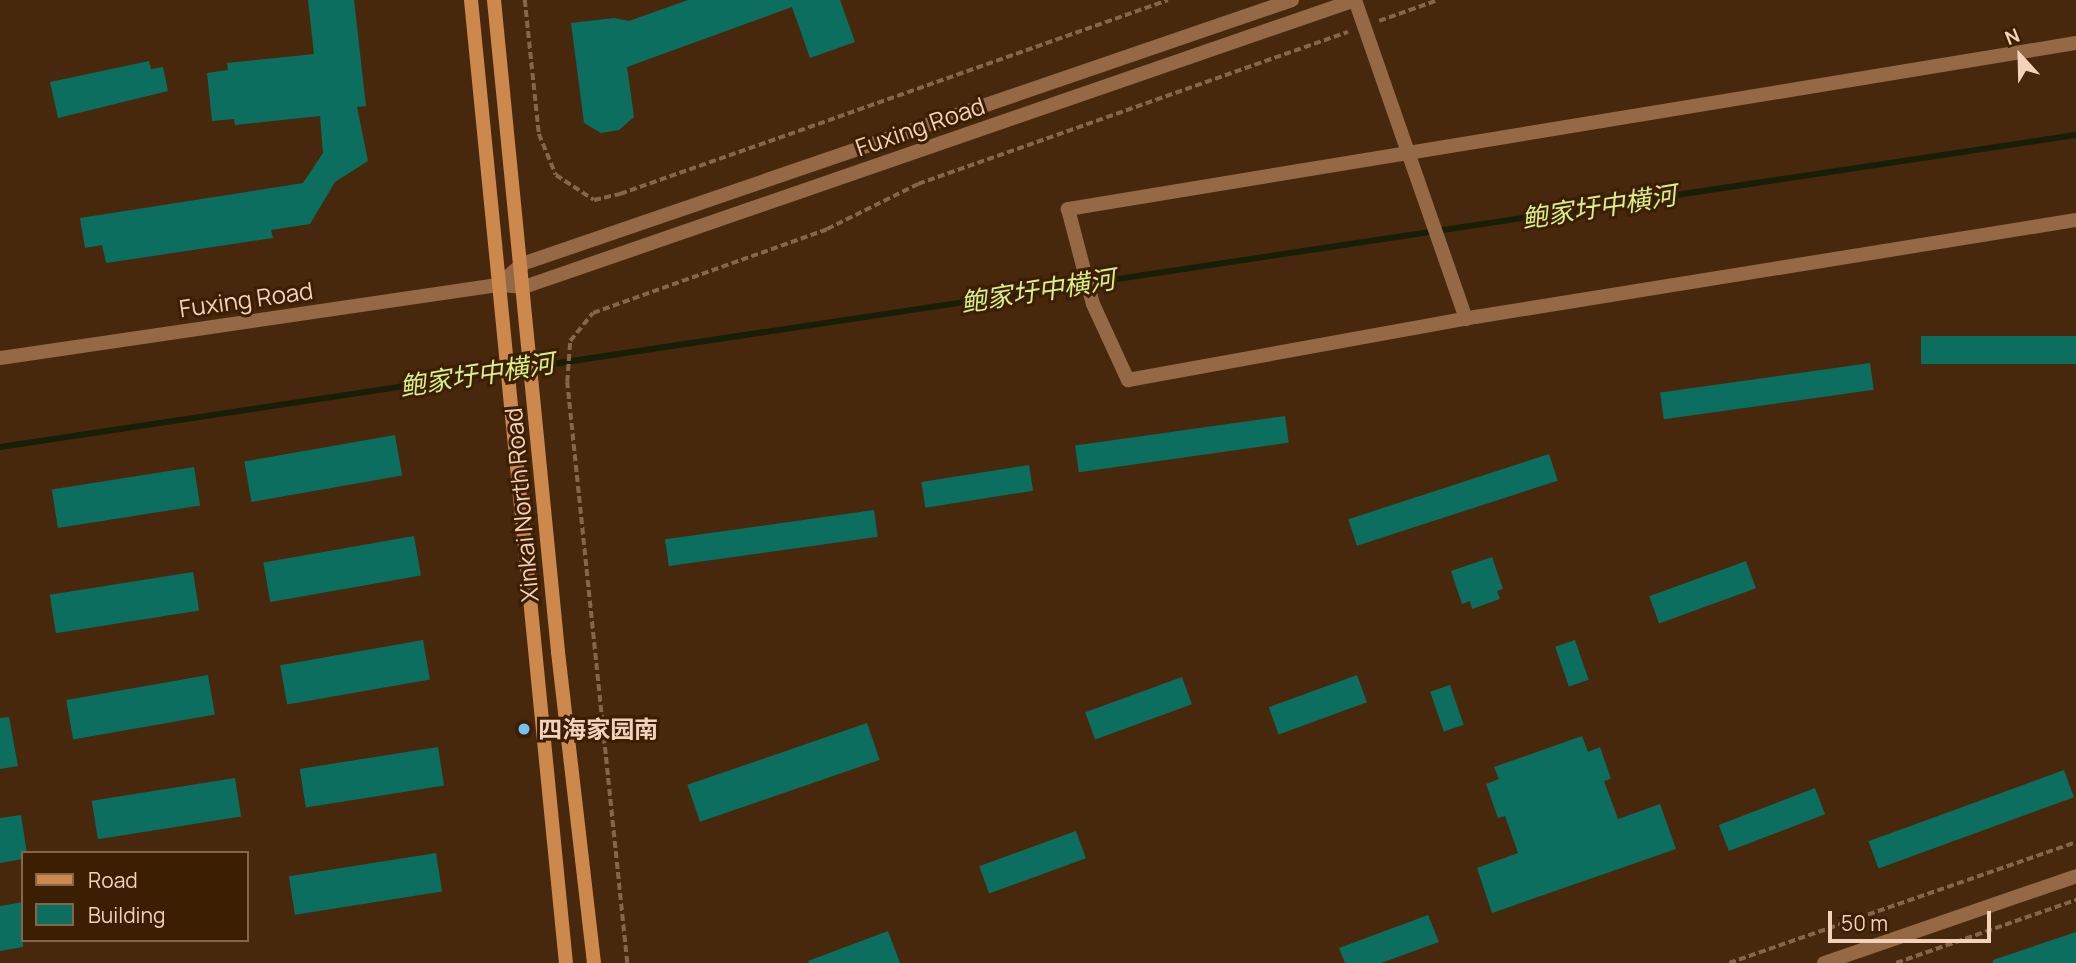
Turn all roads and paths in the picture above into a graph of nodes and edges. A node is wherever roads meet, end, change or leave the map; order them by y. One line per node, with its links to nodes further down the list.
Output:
1 (471, 0): 14 (main road, Xinkai North Road)
2 (494, 0): 13 (main road, Xinkai North Road)
3 (525, 0): 4 (path)
4 (1168, 0)
5 (1292, 0): 13 (street, Fuxing Road)
6 (1355, 0): 11 (street); 15 (street, Fuxing Road)
7 (1438, 0): 8 (path)
8 (1373, 23)
9 (1360, 28): 23 (path)
10 (2076, 43): 11 (street)
11 (1407, 153): 16 (street); 16 (street)
12 (2076, 220): 16 (street)
13 (522, 264): 14 (street, Fuxing Road); 15 (main road, Xinkai North Road)
14 (498, 285): 15 (street, Fuxing Road); 17 (street, Fuxing Road); 21 (main road, Xinkai North Road)
15 (524, 287): 22 (main road, Xinkai North Road)
16 (1466, 319)
17 (0, 358)
18 (2076, 842): 24 (path)
19 (2076, 876): 25 (street)
20 (2076, 900): 26 (path)
21 (566, 963)
22 (594, 963)
23 (628, 963)
24 (1729, 963)
25 (1824, 963)
26 (1896, 963)

